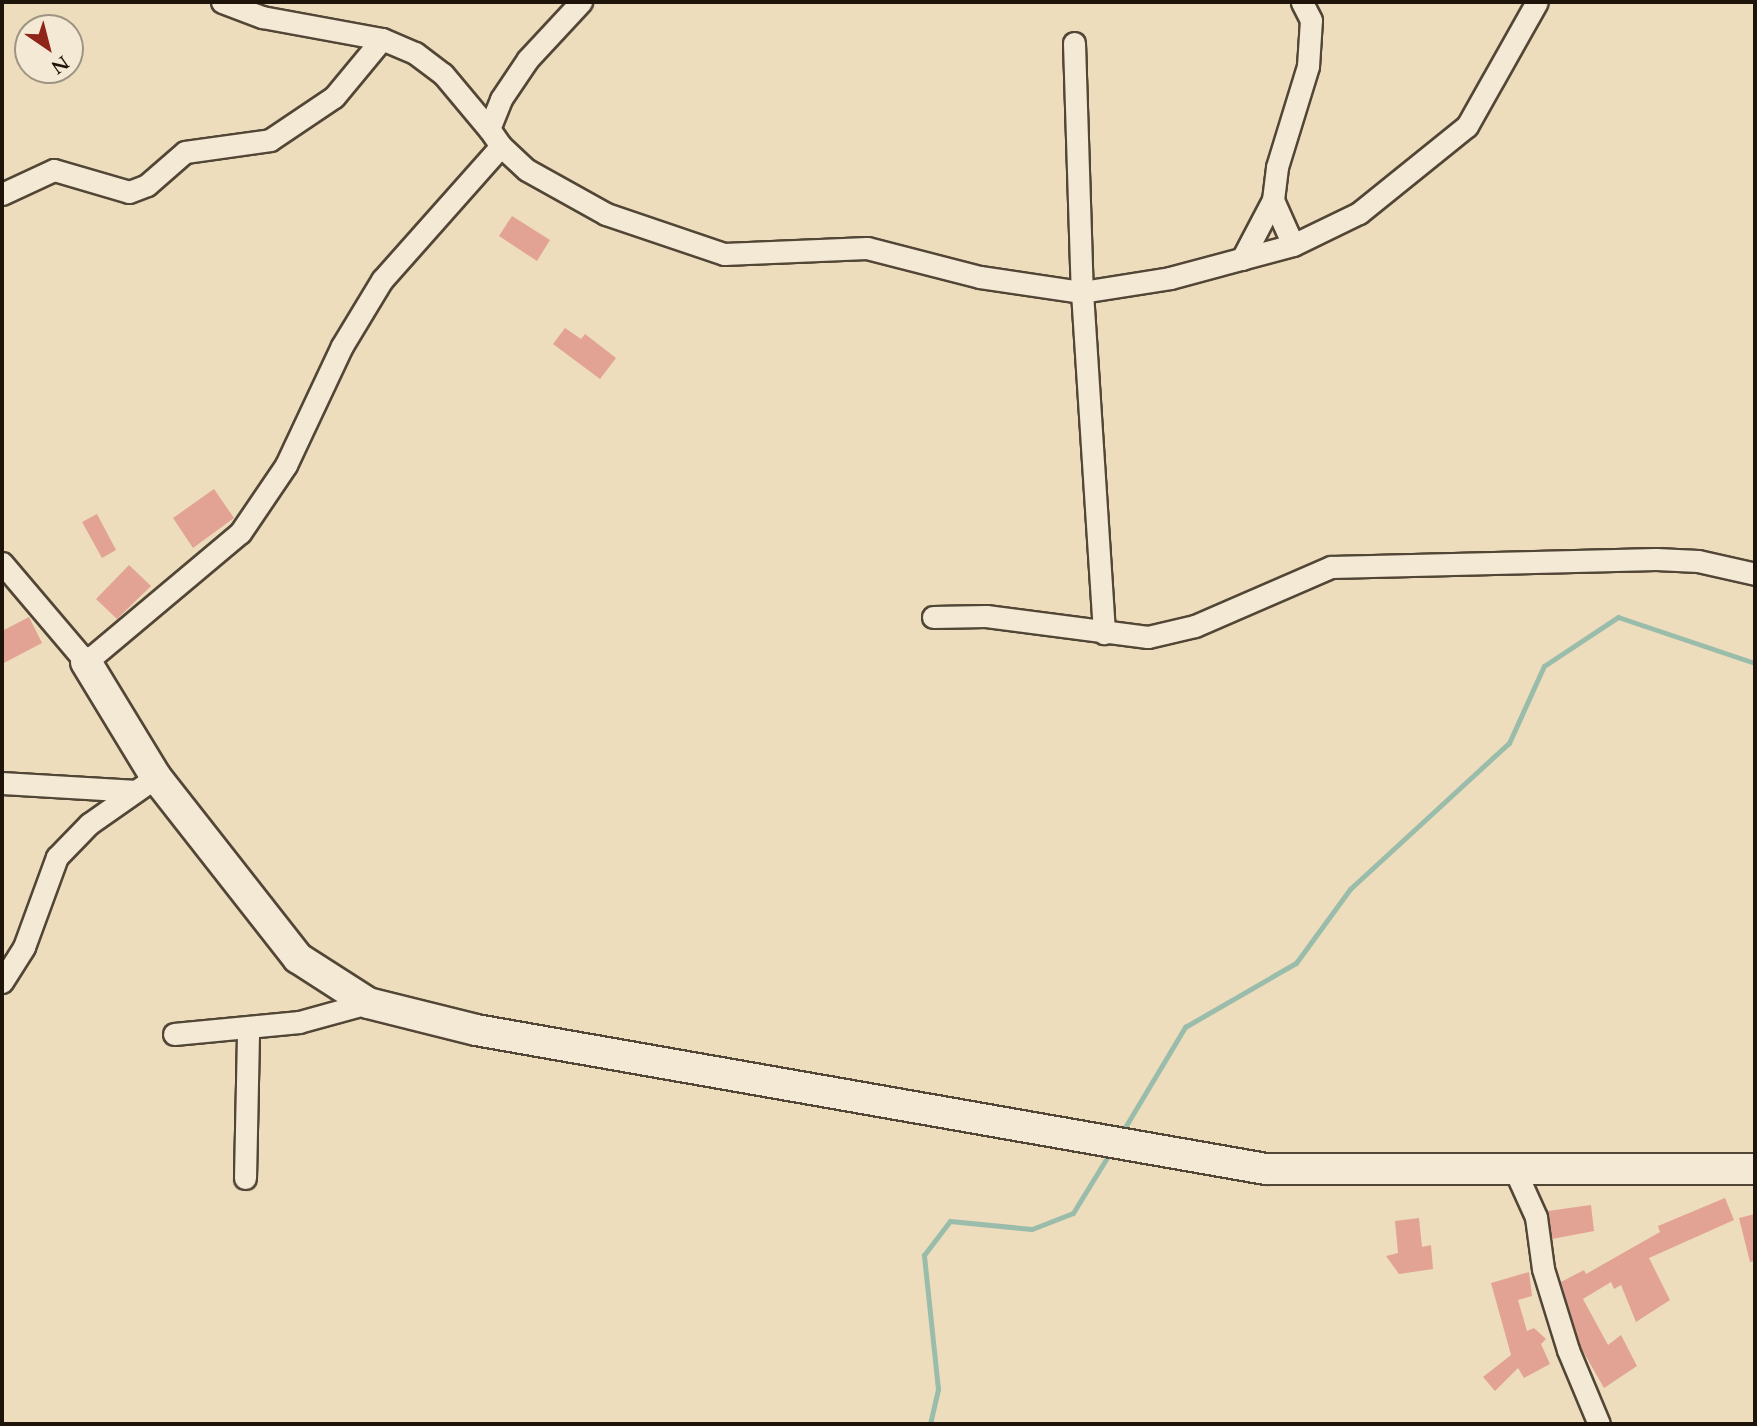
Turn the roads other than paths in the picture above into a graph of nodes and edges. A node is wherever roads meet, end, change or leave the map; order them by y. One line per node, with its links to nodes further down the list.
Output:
1 (222, 2): 5 (street)
2 (581, 2): 7 (street)
3 (1302, 2): 9 (street)
4 (1537, 2): 10 (street)
5 (382, 39): 7 (street); 8 (street)
6 (1074, 43): 12 (street)
7 (495, 137): 12 (street); 17 (street)
8 (2, 194)
9 (1273, 200): 10 (street); 11 (street)
10 (1293, 245): 11 (street)
11 (1242, 259): 12 (street)
12 (1082, 292): 16 (street)
13 (2, 563): 17 (street)
14 (1755, 574): 16 (street)
15 (933, 617): 16 (street)
16 (1104, 633)
17 (86, 662): 19 (street)
18 (2, 783): 19 (street)
19 (145, 784): 20 (street); 21 (street)
20 (2, 982)
21 (368, 1003): 22 (street); 24 (street)
22 (248, 1030): 23 (street); 26 (street)
23 (174, 1034)
24 (1513, 1166): 25 (street); 27 (street)
25 (1755, 1169)
26 (246, 1178)
27 (1599, 1424)

